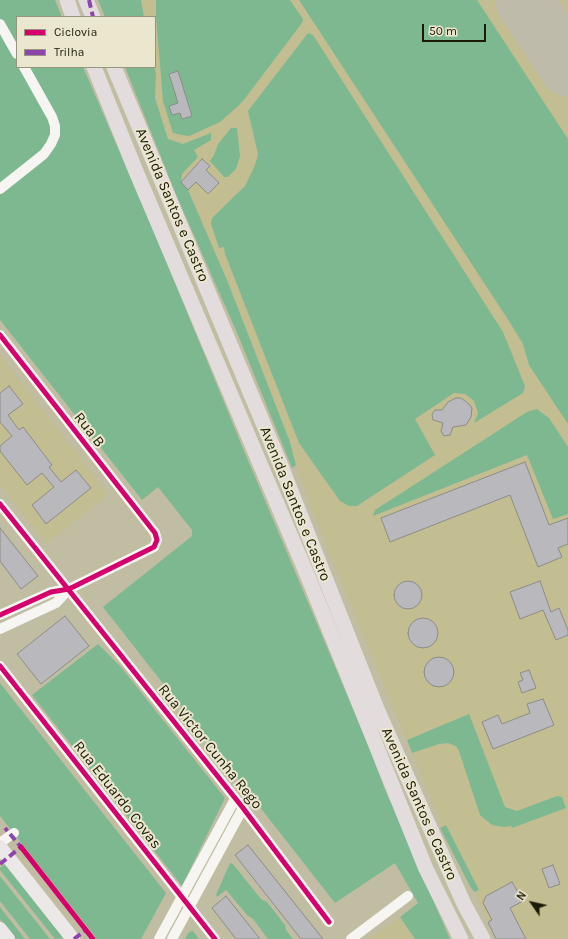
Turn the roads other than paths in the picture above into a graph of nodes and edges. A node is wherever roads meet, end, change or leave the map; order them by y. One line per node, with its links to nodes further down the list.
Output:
1 (67, 0): 3 (main road)
2 (86, 0): 4 (main road)
3 (73, 16)
4 (93, 16)
5 (0, 24): 6 (street)
6 (16, 52)
7 (25, 68): 10 (street)
8 (94, 68): 33 (main road, Avenida Santos e Castro)
9 (114, 68): 34 (main road, Avenida Santos e Castro)
10 (0, 189)
11 (0, 335): 13 (street, Rua B)
12 (0, 504): 13 (street, Rua Victor Cunha Rego)
13 (69, 589): 14 (street); 15 (street); 17 (street, Rua Victor Cunha Rego)
14 (0, 615)
15 (0, 629)
16 (0, 666): 22 (street, Rua Eduardo Covas)
17 (235, 799): 18 (street, Rua Victor Cunha Rego); 22 (street)
18 (243, 808): 24 (street); 25 (street, Rua Victor Cunha Rego)
19 (14, 833): 20 (street)
20 (0, 843)
21 (0, 847): 28 (main road)
22 (182, 896): 24 (street, Rua Eduardo Covas); 29 (street)
23 (408, 896): 32 (street)
24 (190, 906): 30 (street); 31 (street, Rua Eduardo Covas)
25 (329, 922)
26 (0, 929): 27 (main road)
27 (8, 939)
28 (73, 939)
29 (159, 939)
30 (172, 939)
31 (215, 939)
32 (351, 939)
33 (461, 939)
34 (483, 939)

